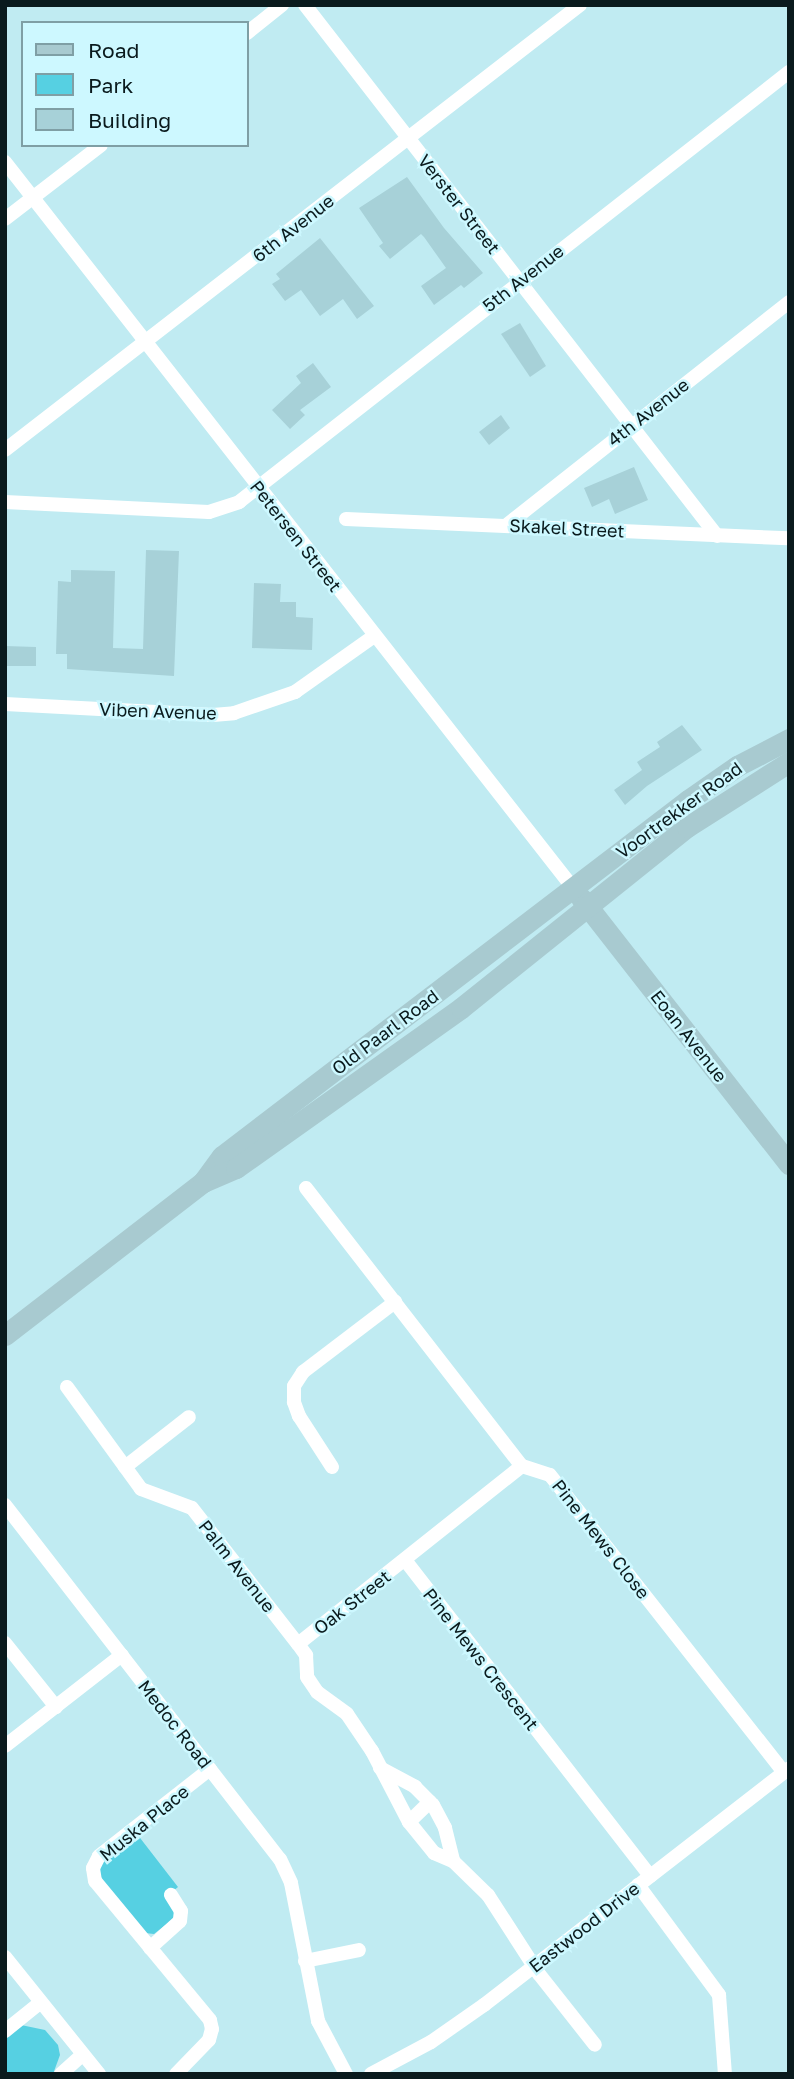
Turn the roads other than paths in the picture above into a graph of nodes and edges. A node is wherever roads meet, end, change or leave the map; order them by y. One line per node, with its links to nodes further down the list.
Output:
1 (282, 5): 4 (street)
2 (304, 5): 6 (street, Verster Street)
3 (580, 5): 6 (street, 6th Avenue)
4 (248, 32)
5 (789, 72): 11 (street, 5th Avenue)
6 (408, 138): 11 (street, Verster Street); 13 (street, 6th Avenue)
7 (98, 147): 9 (street)
8 (5, 162): 9 (street, Petersen Street)
9 (33, 198): 10 (street); 13 (street, Petersen Street)
10 (5, 219)
11 (519, 281): 14 (street, Verster Street); 16 (street, 5th Avenue)
12 (789, 302): 14 (street, 4th Avenue)
13 (145, 342): 15 (street, 6th Avenue); 16 (street, Petersen Street)
14 (631, 425): 19 (street, 4th Avenue); 20 (street, Verster Street)
15 (5, 450)
16 (258, 488): 17 (street); 22 (street, Petersen Street)
17 (5, 502)
18 (346, 519): 19 (street, Skakel Street)
19 (508, 524): 20 (street, Skakel Street)
20 (717, 536): 21 (street, Skakel Street)
21 (788, 537)
22 (374, 636): 23 (street, Viben Avenue); 26 (street, Petersen Street)
23 (5, 704)
24 (789, 739): 26 (main road, Voortrekker Road)
25 (789, 762): 27 (main road, Voortrekker Road)
26 (573, 888): 27 (main road, Petersen Street); 29 (main road, Old Paarl Road)
27 (588, 908): 28 (main road, Eoan Avenue); 29 (main road, Old Paarl Road)
28 (789, 1164)
29 (203, 1182): 32 (main road, Old Paarl Road)
30 (306, 1188): 31 (street, Pine Mews Close)
31 (394, 1302): 35 (street, Pine Mews Close); 37 (street)
32 (5, 1335)
33 (67, 1387): 36 (street, Palm Avenue)
34 (189, 1417): 36 (street)
35 (522, 1466): 39 (street); 47 (street, Pine Mews Close)
36 (125, 1467): 41 (street, Palm Avenue)
37 (332, 1467)
38 (5, 1506): 42 (street, Medoc Road)
39 (405, 1560): 41 (street, Oak Street); 51 (street, Pine Mews Crescent)
40 (5, 1643): 43 (street)
41 (299, 1644): 45 (street, Palm Avenue)
42 (122, 1656): 43 (street); 46 (street, Medoc Road)
43 (56, 1707): 44 (street)
44 (5, 1746)
45 (380, 1768): 48 (street); 49 (street, Palm Avenue)
46 (210, 1769): 53 (street, Muska Place); 56 (street, Medoc Road)
47 (786, 1770): 51 (street, Eastwood Drive)
48 (430, 1802): 49 (street); 50 (street)
49 (409, 1822): 50 (street, Palm Avenue)
50 (453, 1861): 57 (street, Palm Avenue)
51 (644, 1881): 57 (street, Eastwood Drive); 67 (street, Pine Mews Crescent)
52 (171, 1895): 53 (street)
53 (150, 1948): 64 (street, Muska Place)
54 (359, 1950): 56 (street)
55 (5, 1957): 58 (street)
56 (305, 1961): 65 (street, Medoc Road)
57 (535, 1966): 60 (street, Palm Avenue); 66 (street, Eastwood Drive)
58 (41, 2003): 59 (street); 61 (street)
59 (5, 2031)
60 (595, 2045)
61 (82, 2055): 62 (street); 63 (street)
62 (61, 2074)
63 (99, 2074)
64 (176, 2074)
65 (346, 2074)
66 (371, 2074)
67 (725, 2074)

